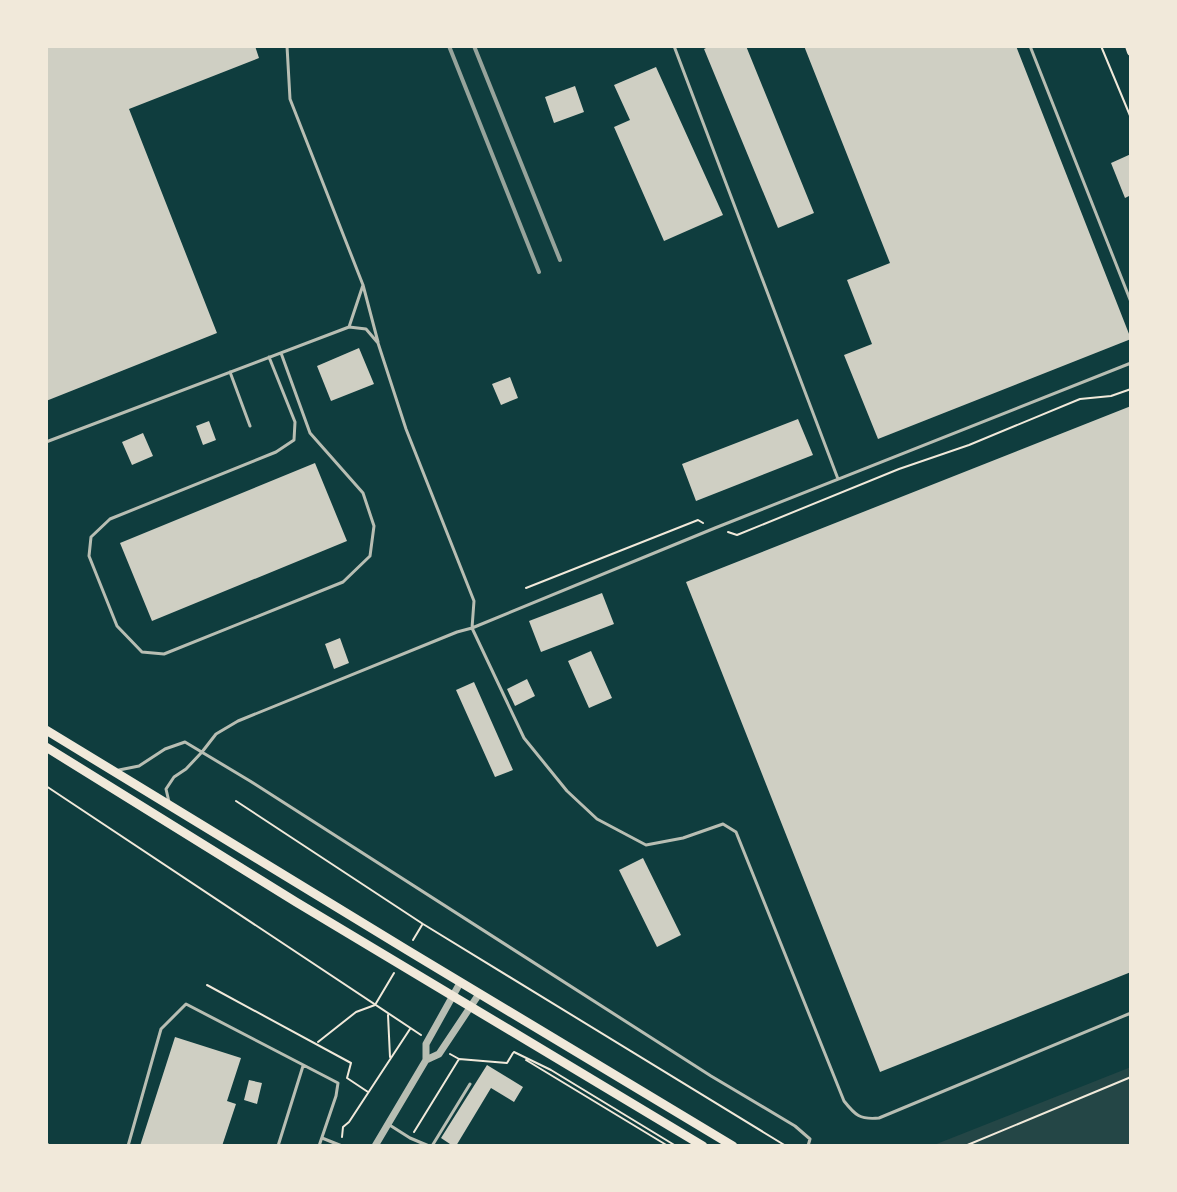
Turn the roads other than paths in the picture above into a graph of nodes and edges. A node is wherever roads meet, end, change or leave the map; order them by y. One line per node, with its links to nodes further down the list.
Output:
1 (287, 46): 6 (lane)
2 (674, 46): 16 (lane)
3 (1030, 46): 7 (lane)
4 (1129, 46): 5 (main road)
5 (1131, 52)
6 (363, 285): 8 (lane); 9 (lane)
7 (1131, 302)
8 (349, 327): 9 (lane); 10 (lane)
9 (378, 343): 17 (lane)
10 (281, 353): 11 (lane); 11 (lane)
11 (269, 357): 13 (lane)
12 (1131, 363): 16 (lane)
13 (230, 372): 14 (lane); 15 (lane)
14 (250, 426)
15 (46, 442)
16 (838, 479): 17 (lane)
17 (472, 628): 20 (lane); 27 (lane)
18 (46, 730): 21 (main road)
19 (46, 747): 25 (main road)
20 (202, 752): 21 (lane); 22 (lane); 43 (lane)
21 (112, 771): 22 (main road)
22 (169, 805): 23 (main road)
23 (460, 983): 24 (main road); 25 (street)
24 (479, 994): 26 (street); 42 (main road)
25 (453, 996): 26 (main road); 28 (street)
26 (471, 1007): 28 (street); 41 (main road)
27 (1131, 1013)
28 (426, 1060): 31 (street)
29 (303, 1066): 32 (lane); 33 (lane); 34 (lane)
30 (470, 1084): 38 (lane)
31 (388, 1124): 37 (street); 38 (lane)
32 (322, 1138): 35 (lane); 36 (lane)
33 (128, 1146)
34 (278, 1146)
35 (319, 1146)
36 (342, 1146)
37 (375, 1146)
38 (431, 1146)
39 (441, 1146): 40 (lane)
40 (450, 1146)
41 (703, 1146)
42 (733, 1146)
43 (808, 1146)

